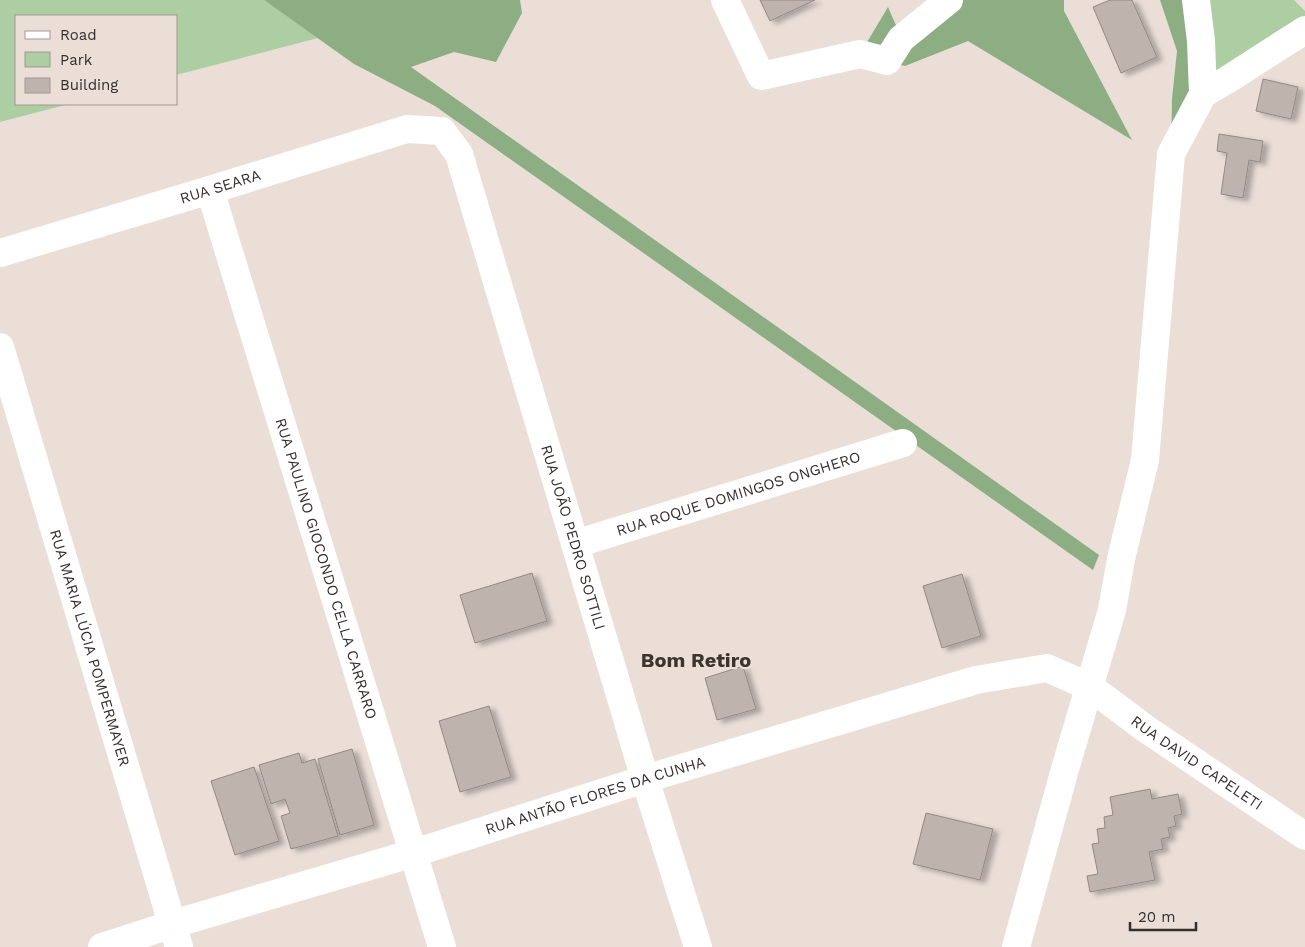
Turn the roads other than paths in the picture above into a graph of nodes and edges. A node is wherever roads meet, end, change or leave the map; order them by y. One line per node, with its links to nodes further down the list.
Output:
1 (725, 0): 2 (street)
2 (949, 0)
3 (1196, 0): 5 (street)
4 (1305, 30): 5 (street)
5 (1203, 94): 12 (street)
6 (442, 130): 7 (street, RUA SEARA); 11 (street, RUA JOÃO PEDRO SOTTILI)
7 (210, 190): 8 (street, RUA SEARA); 15 (street, RUA PAULINO GIOCONDO CELLA CARRARO)
8 (0, 253)
9 (0, 347): 16 (street, RUA MARIA LÚCIA POMPERMAYER)
10 (903, 443): 11 (street, RUA ROQUE DOMINGOS ONGHERO)
11 (574, 544): 13 (street, RUA JOÃO PEDRO SOTTILI)
12 (1090, 687): 13 (street, RUA ANTÃO FLORES DA CUNHA); 14 (street, RUA DAVID CAPELETI); 20 (street)
13 (645, 780): 15 (street, RUA ANTÃO FLORES DA CUNHA); 19 (street, RUA JOÃO PEDRO SOTTILI)
14 (1305, 836)
15 (414, 853): 16 (street, RUA ANTÃO FLORES DA CUNHA); 18 (street, RUA PAULINO GIOCONDO CELLA CARRARO)
16 (176, 936): 17 (street, RUA ANTÃO FLORES DA CUNHA)
17 (102, 947)
18 (442, 947)
19 (698, 947)
20 (1016, 947)

